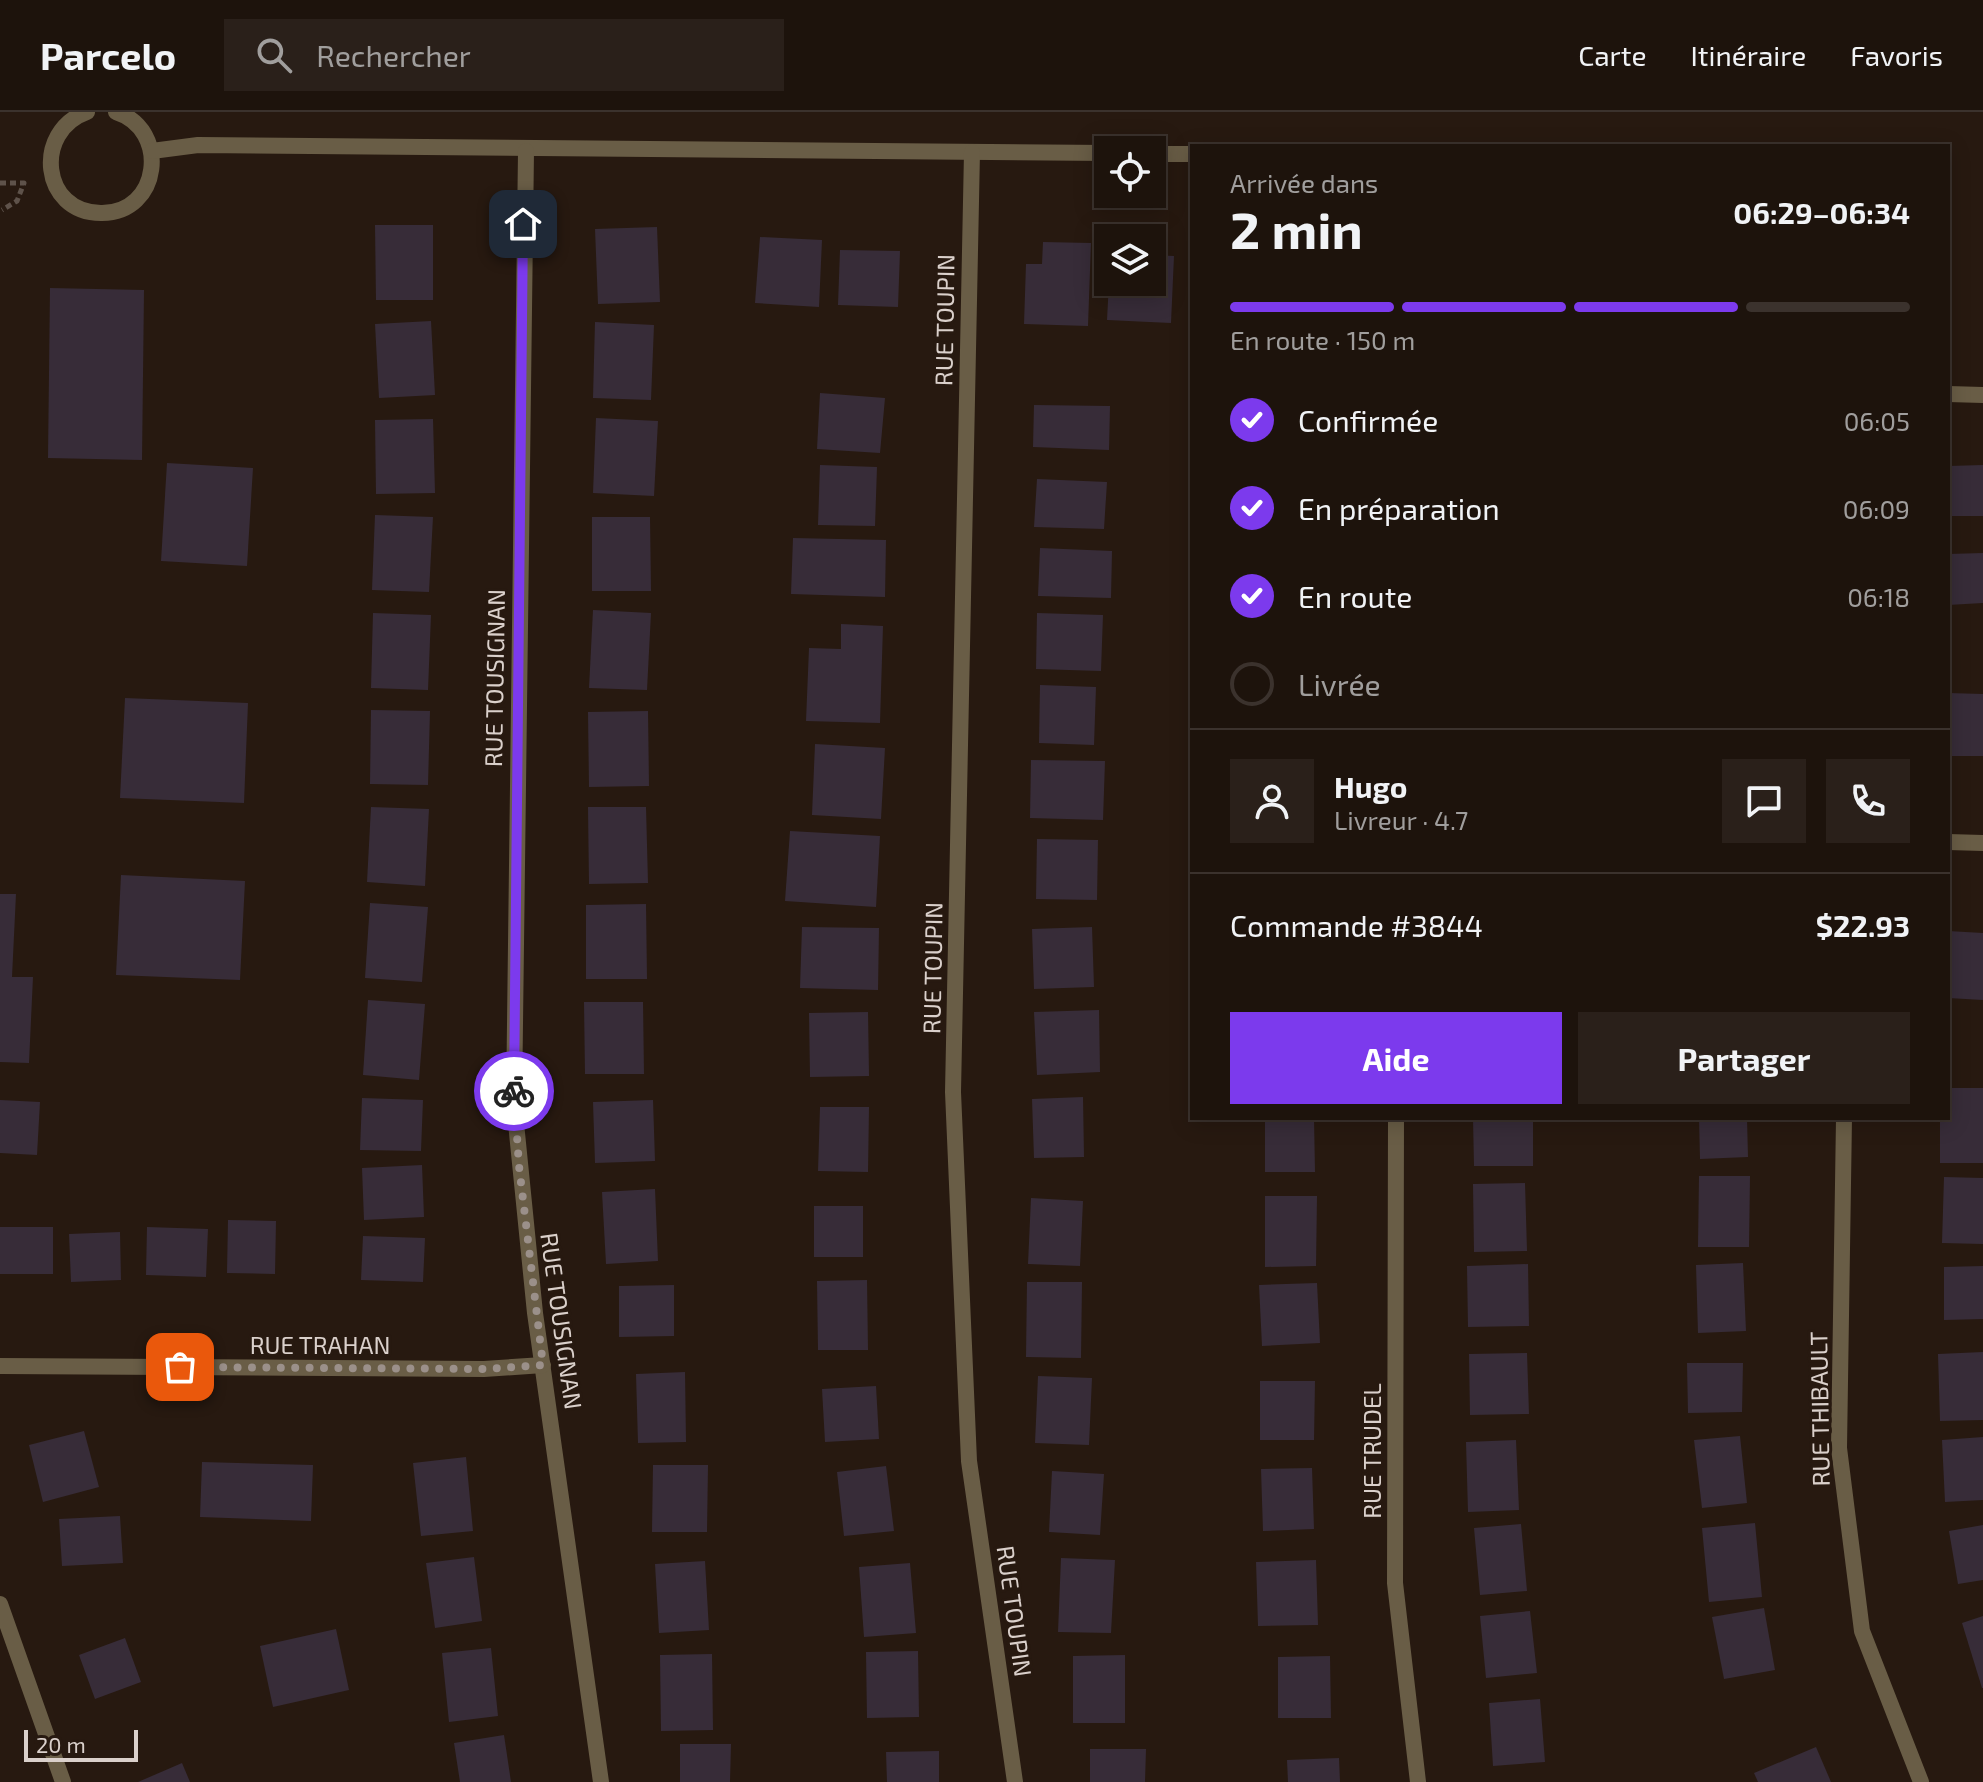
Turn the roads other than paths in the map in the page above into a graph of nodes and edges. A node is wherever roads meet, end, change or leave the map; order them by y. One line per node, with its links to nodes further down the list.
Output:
1 (87, 112): 3 (street)
2 (116, 112): 3 (street)
3 (152, 151): 4 (street)
4 (526, 151): 5 (street); 15 (street, RUE TOUSIGNAN)
5 (972, 152): 6 (street); 20 (street, RUE TOUPIN)
6 (1094, 153)
7 (1166, 154): 8 (street)
8 (1190, 154)
9 (1950, 394): 10 (street)
10 (1983, 395)
11 (1950, 842): 12 (street)
12 (1983, 843)
13 (1396, 1120): 21 (street, RUE TRUDEL)
14 (1844, 1120): 22 (street, RUE THIBAULT)
15 (543, 1365): 16 (street, RUE TRAHAN); 19 (street, RUE TOUSIGNAN)
16 (0, 1366)
17 (0, 1604): 18 (street)
18 (63, 1782)
19 (601, 1782)
20 (1015, 1782)
21 (1418, 1782)
22 (1921, 1782)

